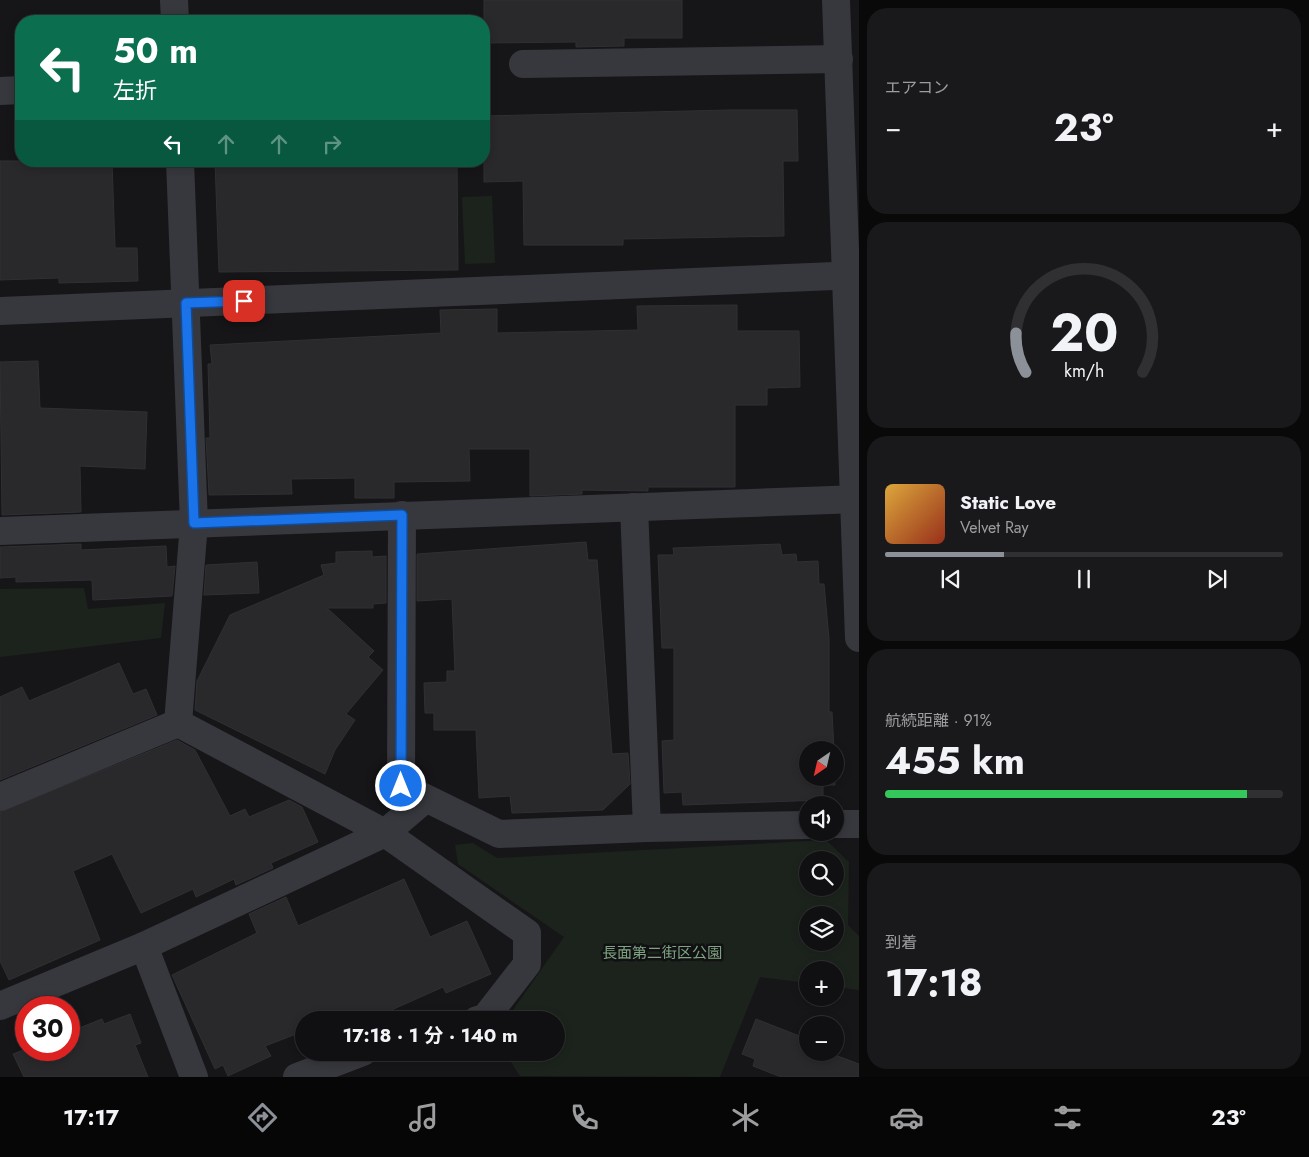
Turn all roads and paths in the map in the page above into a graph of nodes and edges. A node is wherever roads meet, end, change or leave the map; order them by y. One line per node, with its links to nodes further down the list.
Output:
1 (174, 0): 3 (street)
2 (836, 0): 4 (street)
3 (175, 15)
4 (839, 59): 5 (street); 9 (street)
5 (523, 64)
6 (15, 90): 7 (street)
7 (0, 91)
8 (180, 167): 10 (street)
9 (853, 276): 10 (street); 12 (street)
10 (186, 303): 11 (street); 15 (street)
11 (0, 311)
12 (857, 499): 13 (street); 17 (street)
13 (634, 507): 14 (street); 24 (street)
14 (402, 515): 15 (street); 20 (street)
15 (194, 523): 16 (street); 18 (street)
16 (0, 531)
17 (859, 638)
18 (178, 723): 19 (street); 25 (street)
19 (0, 797)
20 (425, 799): 24 (street); 25 (street)
21 (799, 824): 24 (street)
22 (844, 824): 23 (street)
23 (859, 824)
24 (647, 828)
25 (385, 834): 26 (street); 28 (street)
26 (144, 946): 27 (street); 30 (street)
27 (0, 1006)
28 (491, 1011)
29 (339, 1061): 31 (street)
30 (194, 1077)
31 (297, 1077)

